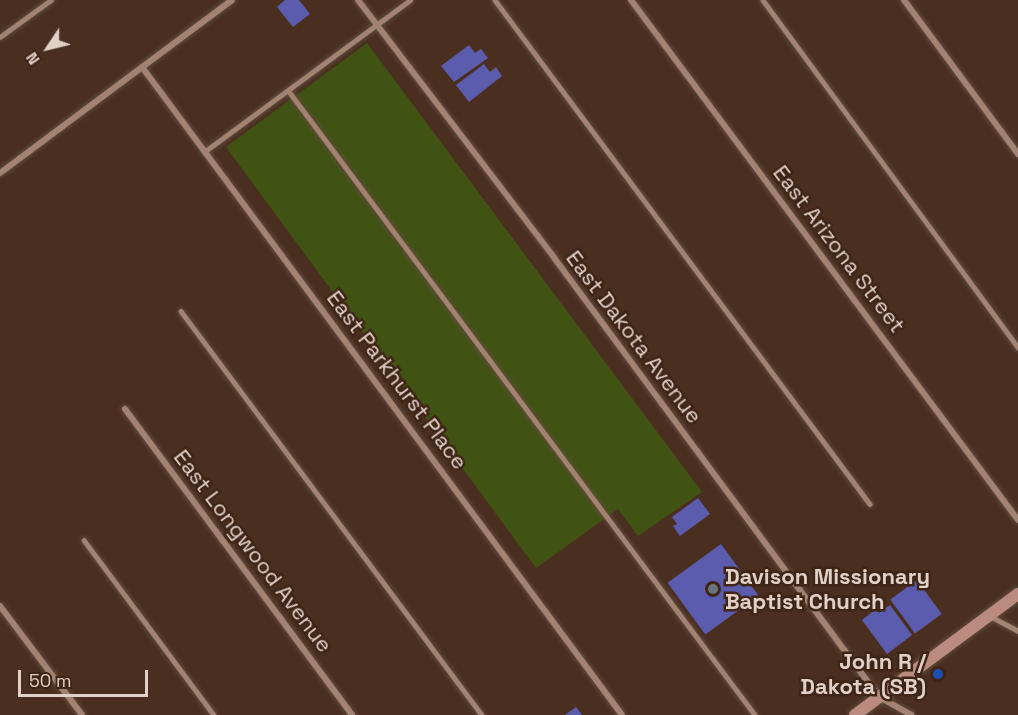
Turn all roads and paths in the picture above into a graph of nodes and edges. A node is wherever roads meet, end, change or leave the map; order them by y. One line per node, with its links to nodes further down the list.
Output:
1 (51, 0): 10 (lane)
2 (232, 0): 11 (street)
3 (358, 0): 9 (street, East Dakota Avenue)
4 (410, 0): 9 (lane)
5 (495, 0): 19 (lane)
6 (631, 0): 20 (street, East Arizona Street)
7 (763, 0): 17 (lane)
8 (904, 0): 14 (street)
9 (377, 24): 12 (lane); 26 (street, East Dakota Avenue)
10 (0, 37)
11 (142, 67): 13 (street, East Parkhurst Place); 15 (street)
12 (288, 90): 13 (lane); 32 (lane)
13 (204, 152): 31 (street, East Parkhurst Place)
14 (1018, 154)
15 (0, 173)
16 (181, 311): 30 (lane)
17 (1018, 347)
18 (125, 409): 29 (street, East Longwood Avenue)
19 (870, 504)
20 (1018, 520)
21 (84, 540): 28 (lane)
22 (1018, 594): 24 (main road)
23 (0, 606): 27 (street)
24 (989, 615): 25 (lane); 26 (main road)
25 (1018, 631)
26 (879, 697): 33 (main road); 34 (street)
27 (82, 715)
28 (214, 715)
29 (352, 715)
30 (482, 715)
31 (622, 715)
32 (755, 715)
33 (855, 715)
34 (910, 715)

